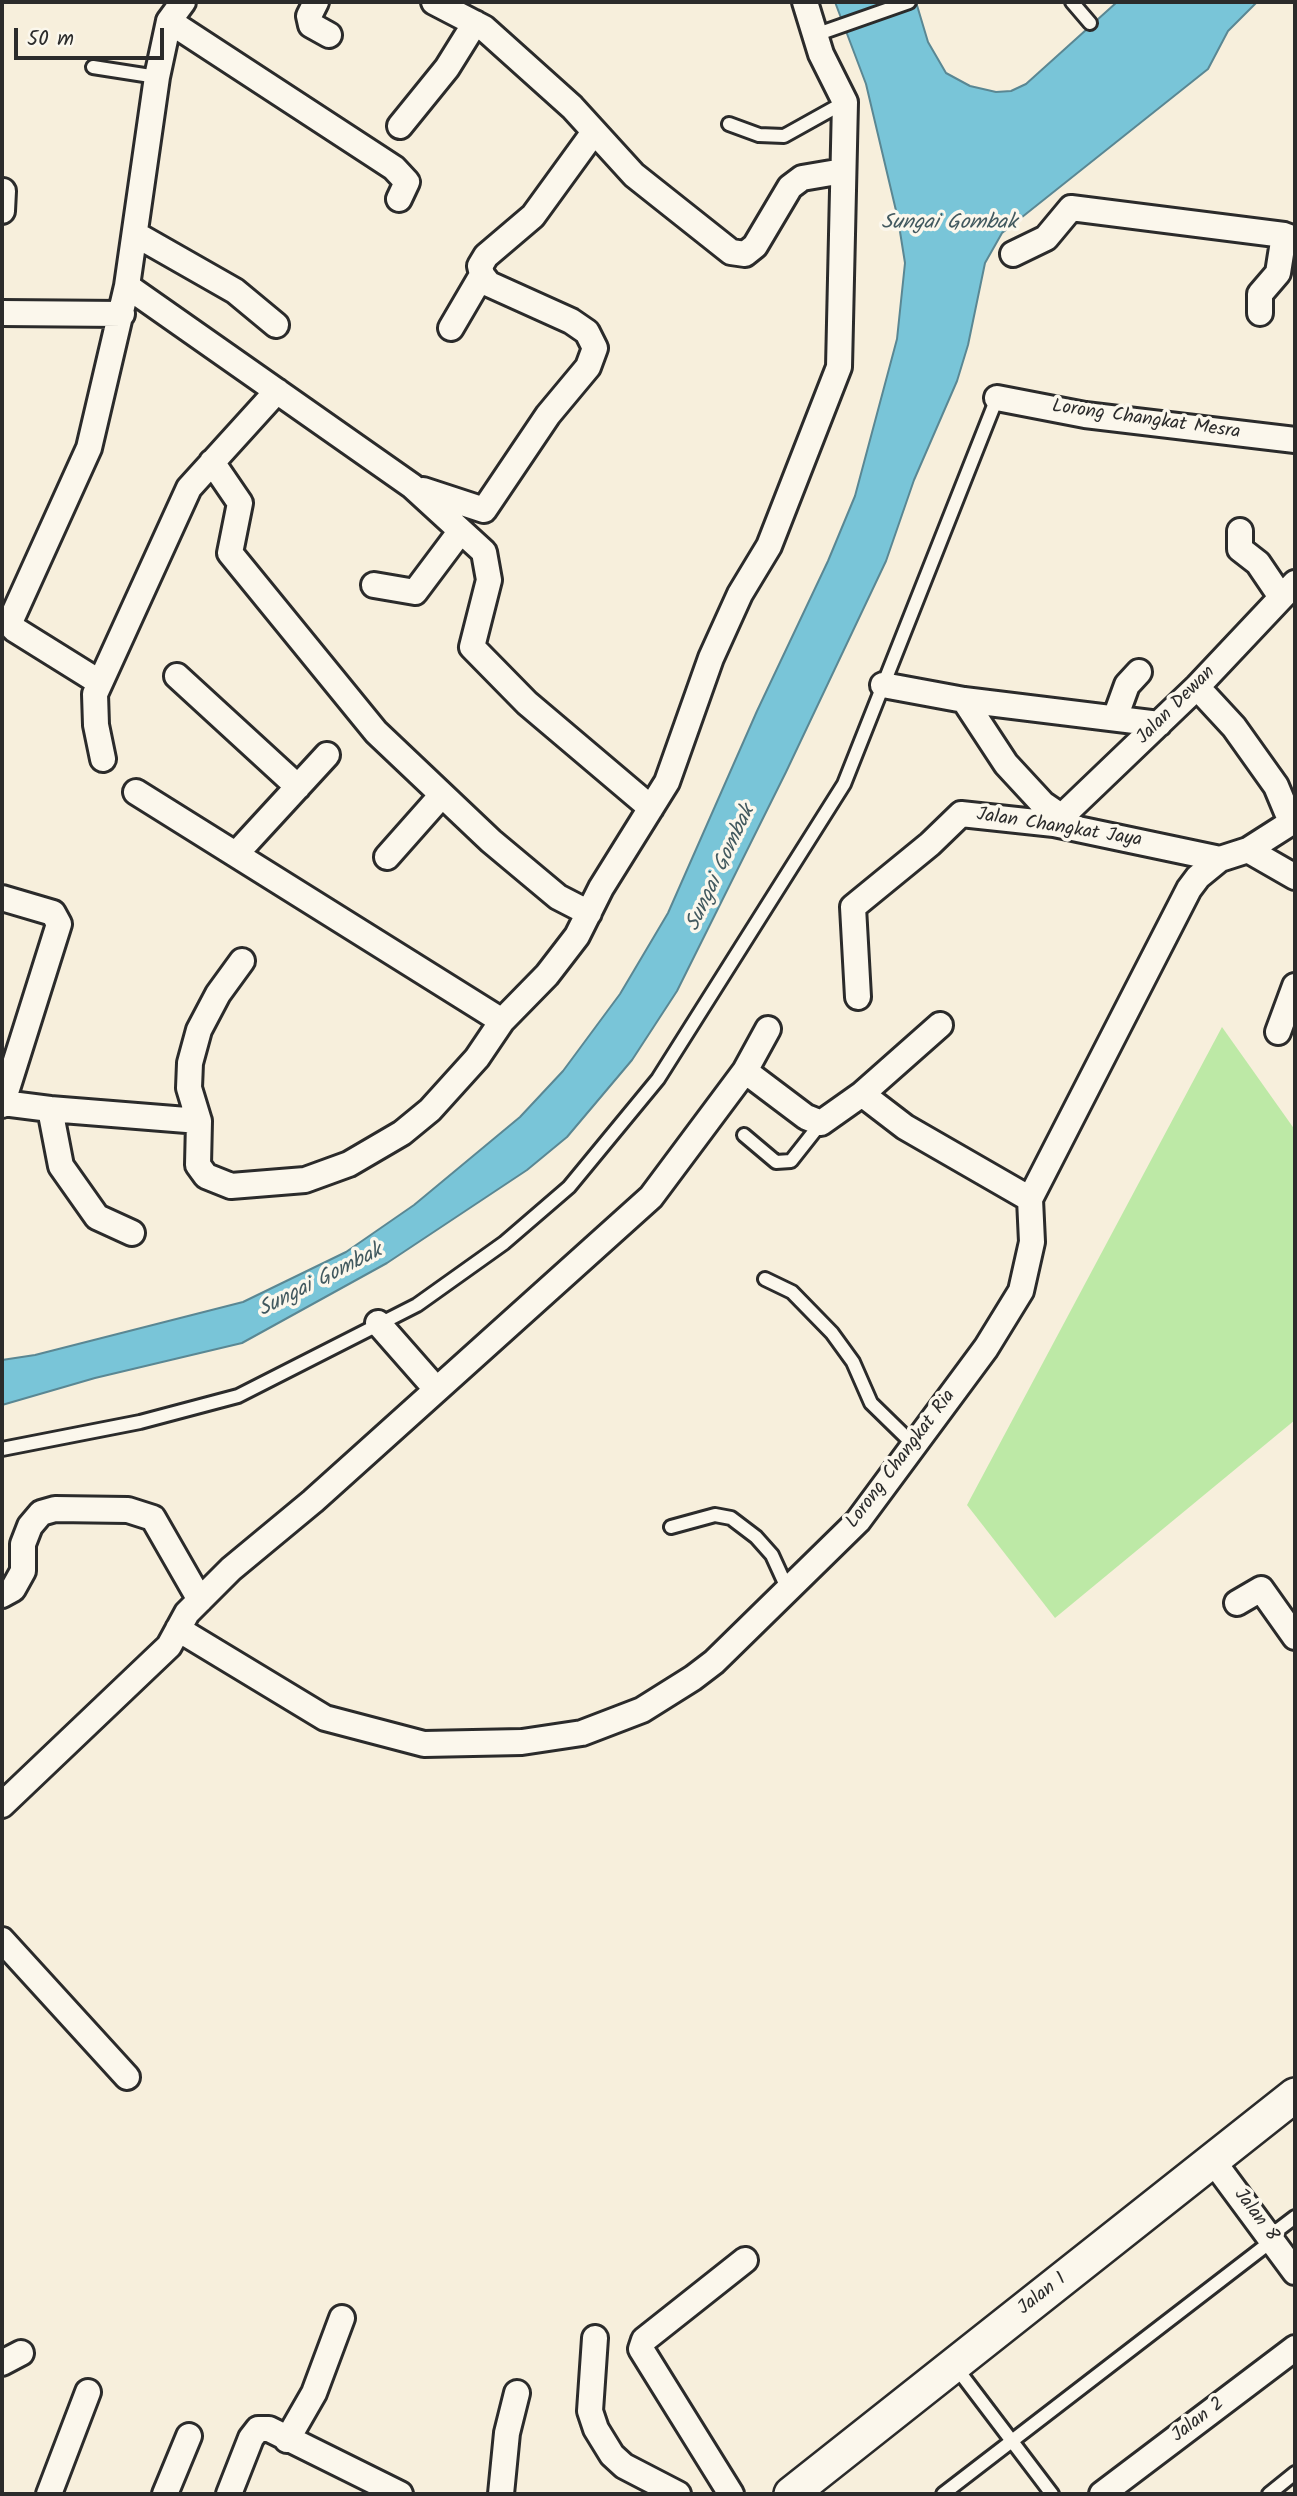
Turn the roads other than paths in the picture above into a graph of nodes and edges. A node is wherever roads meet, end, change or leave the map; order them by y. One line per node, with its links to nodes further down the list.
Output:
1 (316, 2): 10 (street)
2 (434, 2): 7 (street)
3 (805, 2): 9 (street)
4 (909, 2): 9 (lane)
5 (1072, 2): 8 (lane)
6 (176, 11): 12 (street); 18 (street)
7 (475, 23): 15 (street); 16 (street)
8 (1090, 23)
9 (825, 31): 13 (street)
10 (329, 35)
11 (93, 67): 12 (lane)
12 (157, 77): 19 (street)
13 (845, 102): 14 (lane); 17 (street)
14 (729, 124)
15 (400, 126)
16 (594, 132): 17 (street); 22 (street)
17 (843, 171): 51 (street)
18 (399, 199)
19 (135, 233): 23 (street); 27 (street)
20 (1290, 237): 21 (street); 25 (street)
21 (1013, 254)
22 (482, 275): 28 (street); 33 (street)
23 (127, 286): 26 (street); 29 (street)
24 (2, 313): 26 (street)
25 (1260, 313)
26 (122, 314): 40 (street)
27 (276, 325)
28 (451, 328)
29 (277, 391): 32 (street); 33 (street)
30 (997, 398): 31 (street, Lorong Changkat Mesra); 41 (lane)
31 (1295, 440)
32 (212, 462): 40 (street); 50 (street)
33 (412, 486): 35 (street)
34 (1240, 531): 37 (street)
35 (460, 532): 36 (street); 51 (street)
36 (374, 585)
37 (1288, 590): 42 (street, Jalan Dewan)
38 (1139, 672): 44 (street)
39 (177, 676): 48 (street)
40 (99, 682): 47 (street)
41 (883, 685): 43 (street); 79 (lane)
42 (1197, 687): 45 (street, Jalan Dewan); 53 (street)
43 (964, 700): 44 (street); 52 (street)
44 (1115, 718): 45 (street)
45 (1159, 724): 52 (street, Jalan Dewan)
46 (327, 755): 48 (street)
47 (103, 759)
48 (298, 787): 55 (street)
49 (136, 792): 55 (street)
50 (441, 796): 56 (street); 60 (street)
51 (651, 808): 60 (street)
52 (1058, 820): 57 (street, Jalan Changkat Jaya); 63 (street, Jalan Changkat Jaya)
53 (1293, 821): 54 (street, Lorong Changkat Ria)
54 (1248, 850): 57 (street, Lorong Changkat Ria); 58 (street)
55 (236, 854): 64 (street)
56 (387, 857)
57 (1220, 859): 76 (street, Lorong Changkat Ria)
58 (1295, 877)
59 (2, 898): 68 (street)
60 (589, 913): 64 (street)
61 (242, 961): 73 (street)
62 (1295, 986): 67 (street)
63 (858, 997)
64 (502, 1021): 73 (street)
65 (940, 1025): 70 (street)
66 (768, 1029): 69 (street)
67 (1278, 1032)
68 (7, 1068): 71 (street)
69 (745, 1071): 74 (street); 80 (street)
70 (862, 1094): 74 (street); 76 (street)
71 (2, 1104): 72 (street)
72 (50, 1109): 73 (street); 77 (street)
73 (199, 1121)
74 (821, 1123): 75 (lane)
75 (744, 1135)
76 (1030, 1199): 81 (street, Lorong Changkat Ria)
77 (132, 1233)
78 (765, 1279): 81 (lane)
79 (378, 1323): 80 (street); 82 (lane)
80 (436, 1389): 86 (street)
81 (914, 1445): 84 (street, Lorong Changkat Ria)
82 (2, 1450)
83 (671, 1527): 84 (lane)
84 (788, 1591): 88 (street, Lorong Changkat Ria)
85 (2, 1595): 86 (street)
86 (200, 1600): 88 (street)
87 (1237, 1603): 89 (street)
88 (178, 1629): 90 (street)
89 (1295, 1637)
90 (2, 1805)
91 (2, 1940): 92 (street)
92 (127, 2077)
93 (1295, 2095): 94 (street, Jalan 1)
94 (1213, 2161): 96 (street, Jalan 8); 102 (street, Jalan 1)
95 (1295, 2217): 96 (lane)
96 (1271, 2238): 98 (street, Jalan 8); 107 (lane)
97 (745, 2260): 115 (street)
98 (1295, 2272)
99 (342, 2318): 106 (street)
100 (595, 2338): 114 (street)
101 (1295, 2348): 119 (street, Jalan 2)
102 (954, 2365): 107 (lane); 116 (street, Jalan 1)
103 (88, 2392): 109 (street)
104 (517, 2393): 113 (street)
105 (190, 2436): 110 (street)
106 (287, 2440): 111 (street); 112 (street)
107 (1011, 2441): 117 (lane); 118 (lane)
108 (1295, 2473): 120 (lane)
109 (50, 2494)
110 (165, 2494)
111 (229, 2494)
112 (400, 2494)
113 (501, 2494)
114 (678, 2494)
115 (731, 2494)
116 (792, 2494)
117 (943, 2494)
118 (1052, 2494)
119 (1102, 2494)
120 (1269, 2494)

